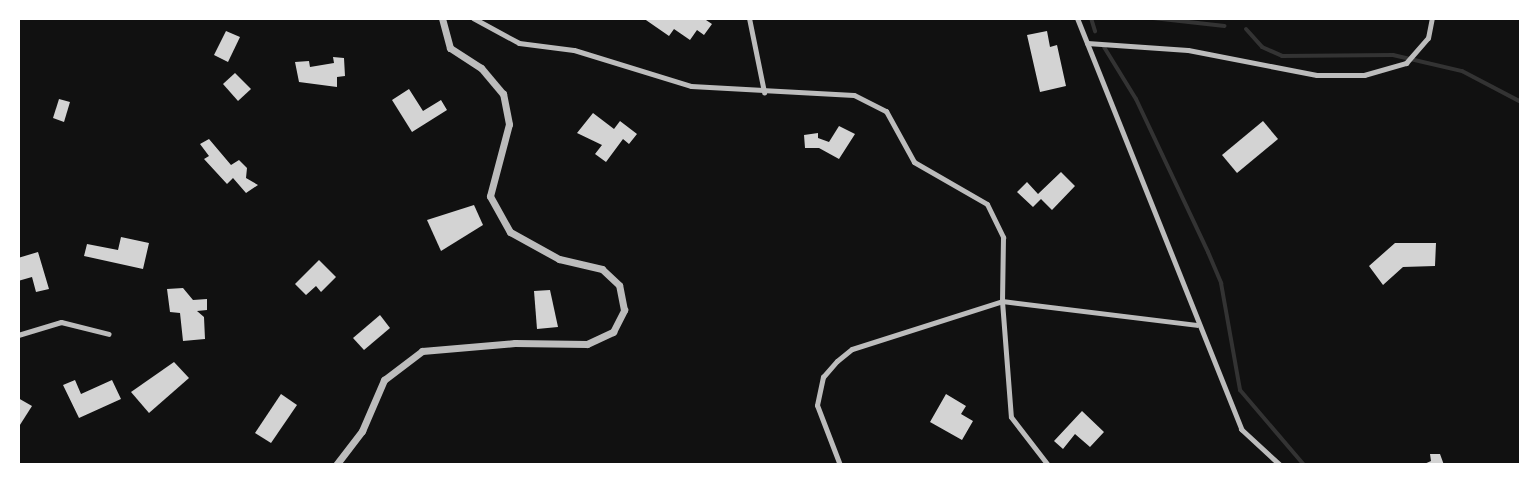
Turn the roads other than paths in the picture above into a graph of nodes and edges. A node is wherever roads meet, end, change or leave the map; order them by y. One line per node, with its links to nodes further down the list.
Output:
1 (442, 18): 12 (street)
2 (473, 18): 7 (street)
3 (748, 18): 7 (street)
4 (1077, 18): 6 (street)
5 (1432, 18): 6 (street)
6 (1087, 43): 9 (street)
7 (764, 92): 8 (street)
8 (1002, 301): 9 (street); 13 (street); 14 (street)
9 (1197, 325): 15 (street)
10 (108, 334): 11 (street)
11 (18, 335)
12 (336, 465)
13 (840, 465)
14 (1048, 465)
15 (1280, 465)

